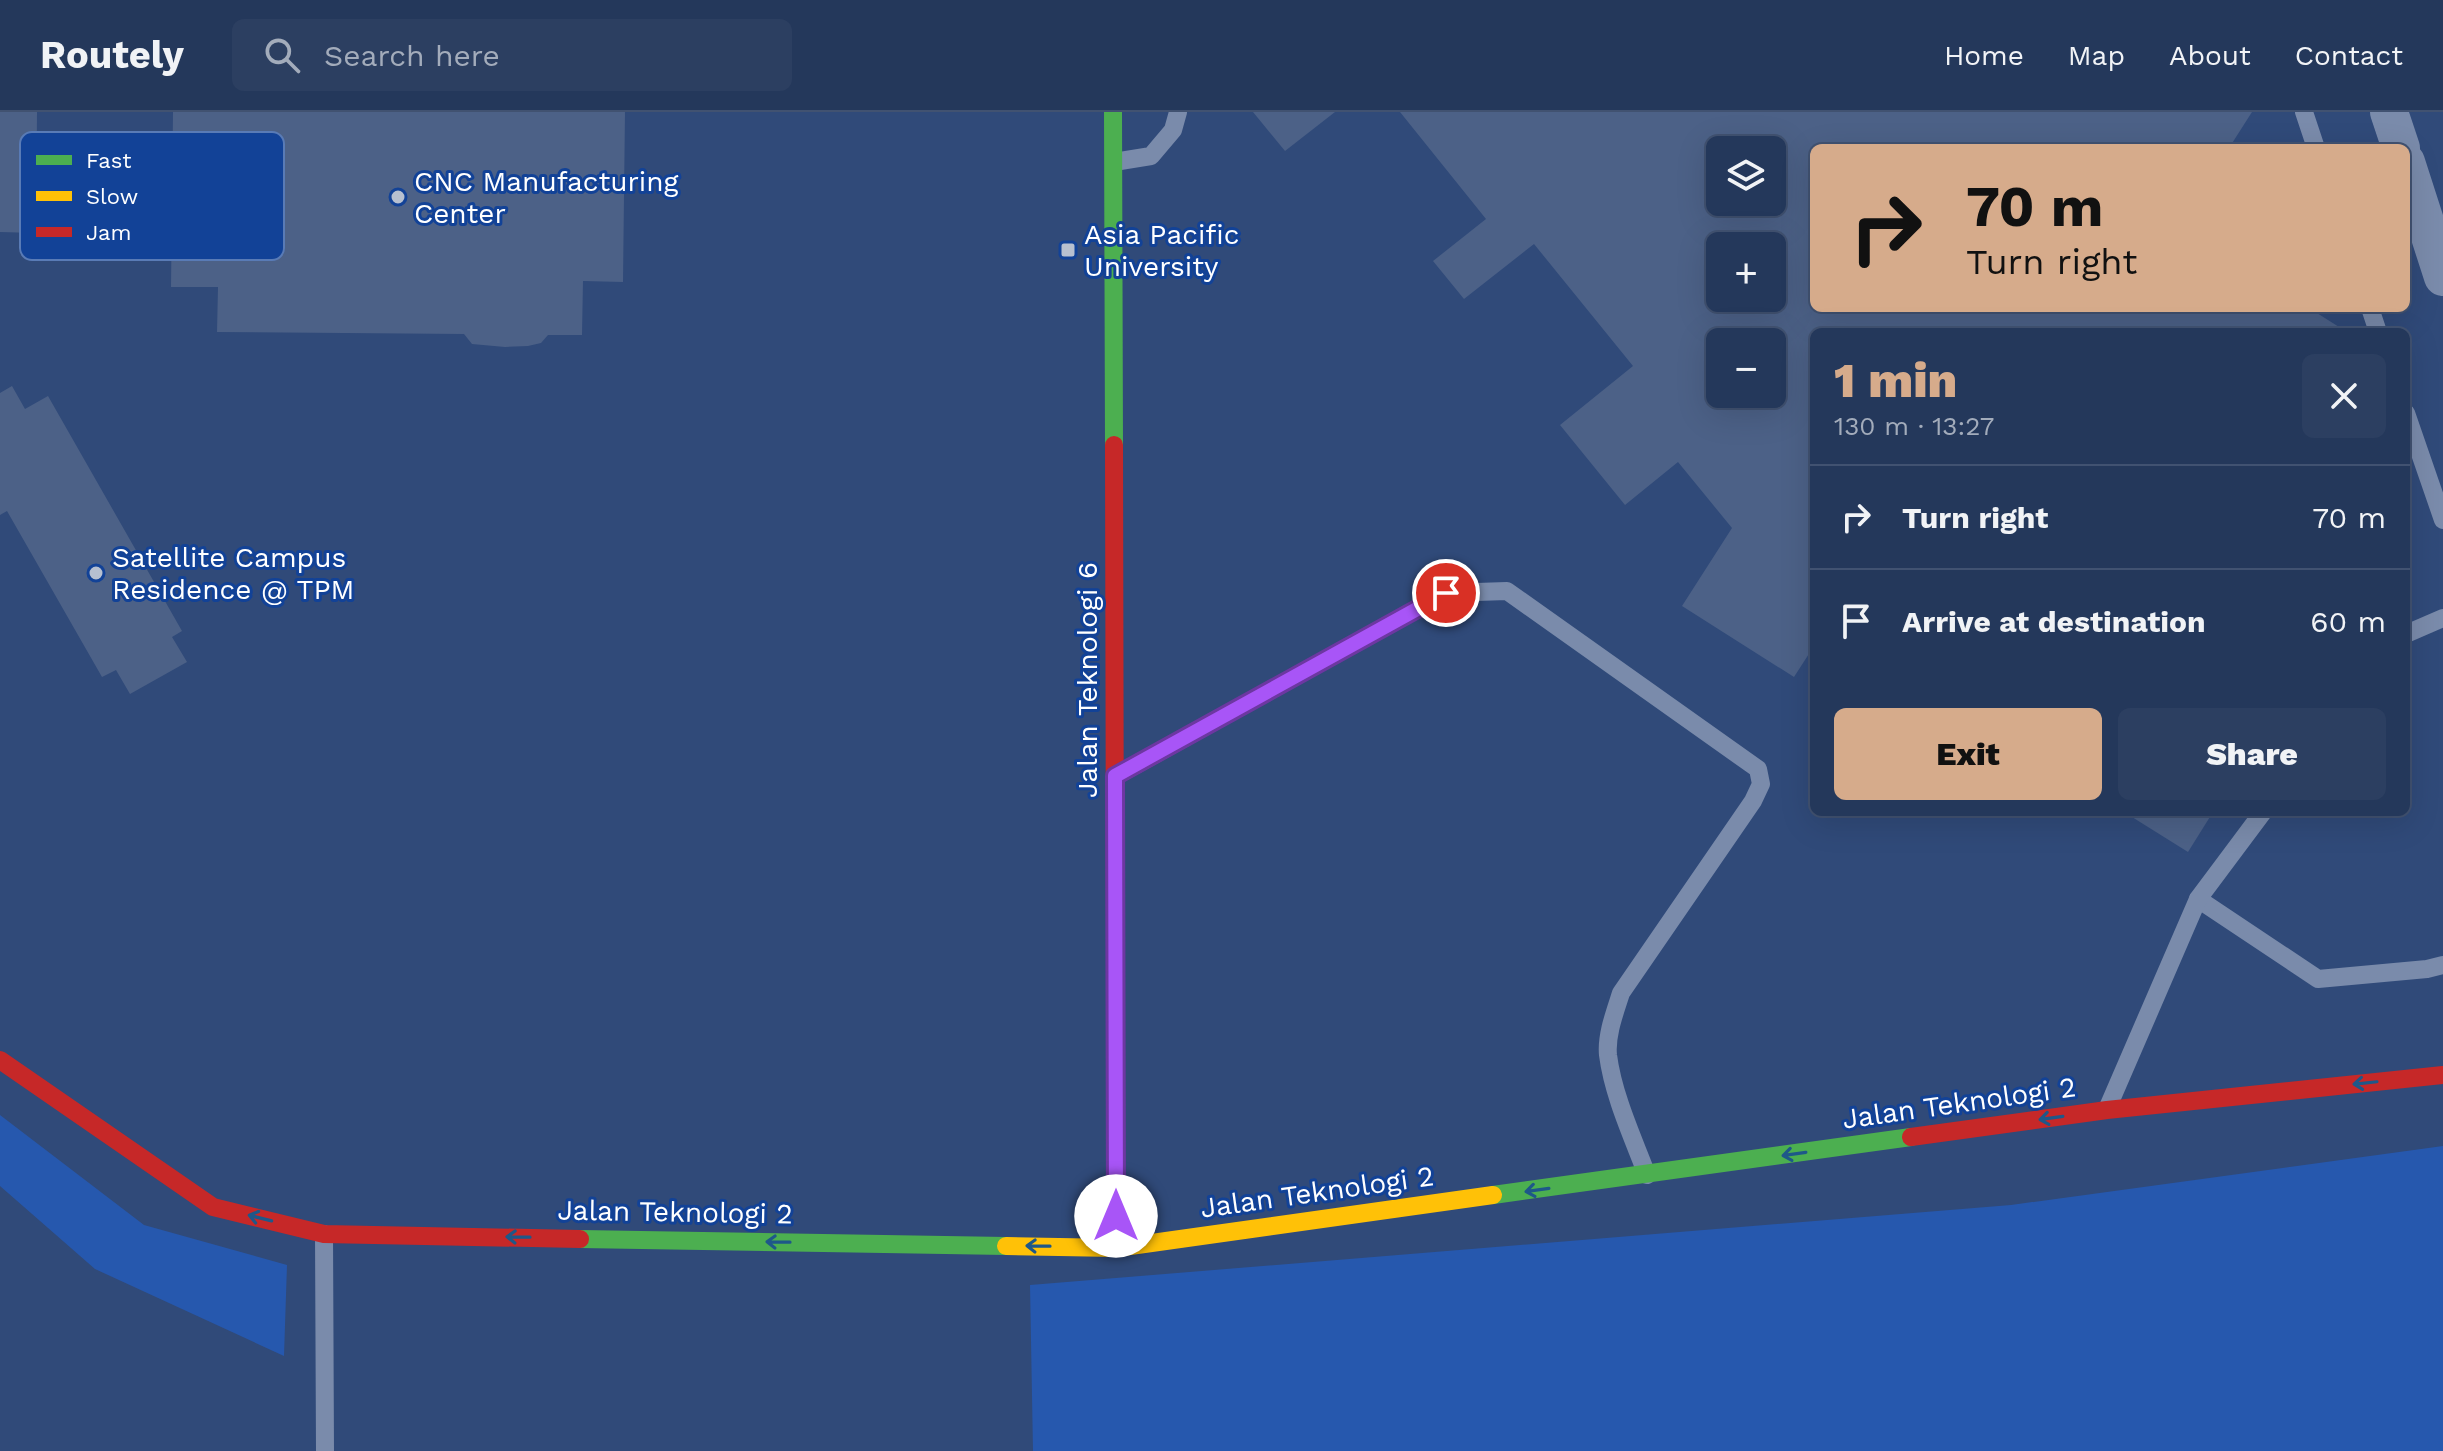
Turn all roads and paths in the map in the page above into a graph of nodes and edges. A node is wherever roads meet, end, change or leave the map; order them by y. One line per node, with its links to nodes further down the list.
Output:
1 (1113, 112): 7 (street, Jalan Teknologi 6)
2 (1178, 112): 7 (lane)
3 (2304, 112): 5 (lane)
4 (2389, 112): 6 (street)
5 (2315, 144)
6 (2399, 144)
7 (1114, 162): 14 (street, Jalan Teknologi 6)
8 (2410, 180): 9 (street)
9 (2443, 277)
10 (2410, 425): 11 (lane)
11 (2443, 520)
12 (2443, 618): 13 (lane)
13 (2410, 632)
14 (1115, 776): 21 (lane); 23 (street, Jalan Teknologi 6)
15 (2260, 816): 16 (lane)
16 (2198, 899): 17 (lane); 20 (lane)
17 (2443, 965)
18 (0, 1060): 22 (street, Jalan Teknologi 2, one-way to 18)
19 (2443, 1075): 20 (street, Jalan Teknologi 2, one-way to 20)
20 (2107, 1110): 21 (street, Jalan Teknologi 2, one-way to 21)
21 (1647, 1175): 23 (street, Jalan Teknologi 2, one-way to 23)
22 (324, 1234): 23 (street, Jalan Teknologi 2, one-way to 22); 24 (lane)
23 (1116, 1248)
24 (325, 1451)

